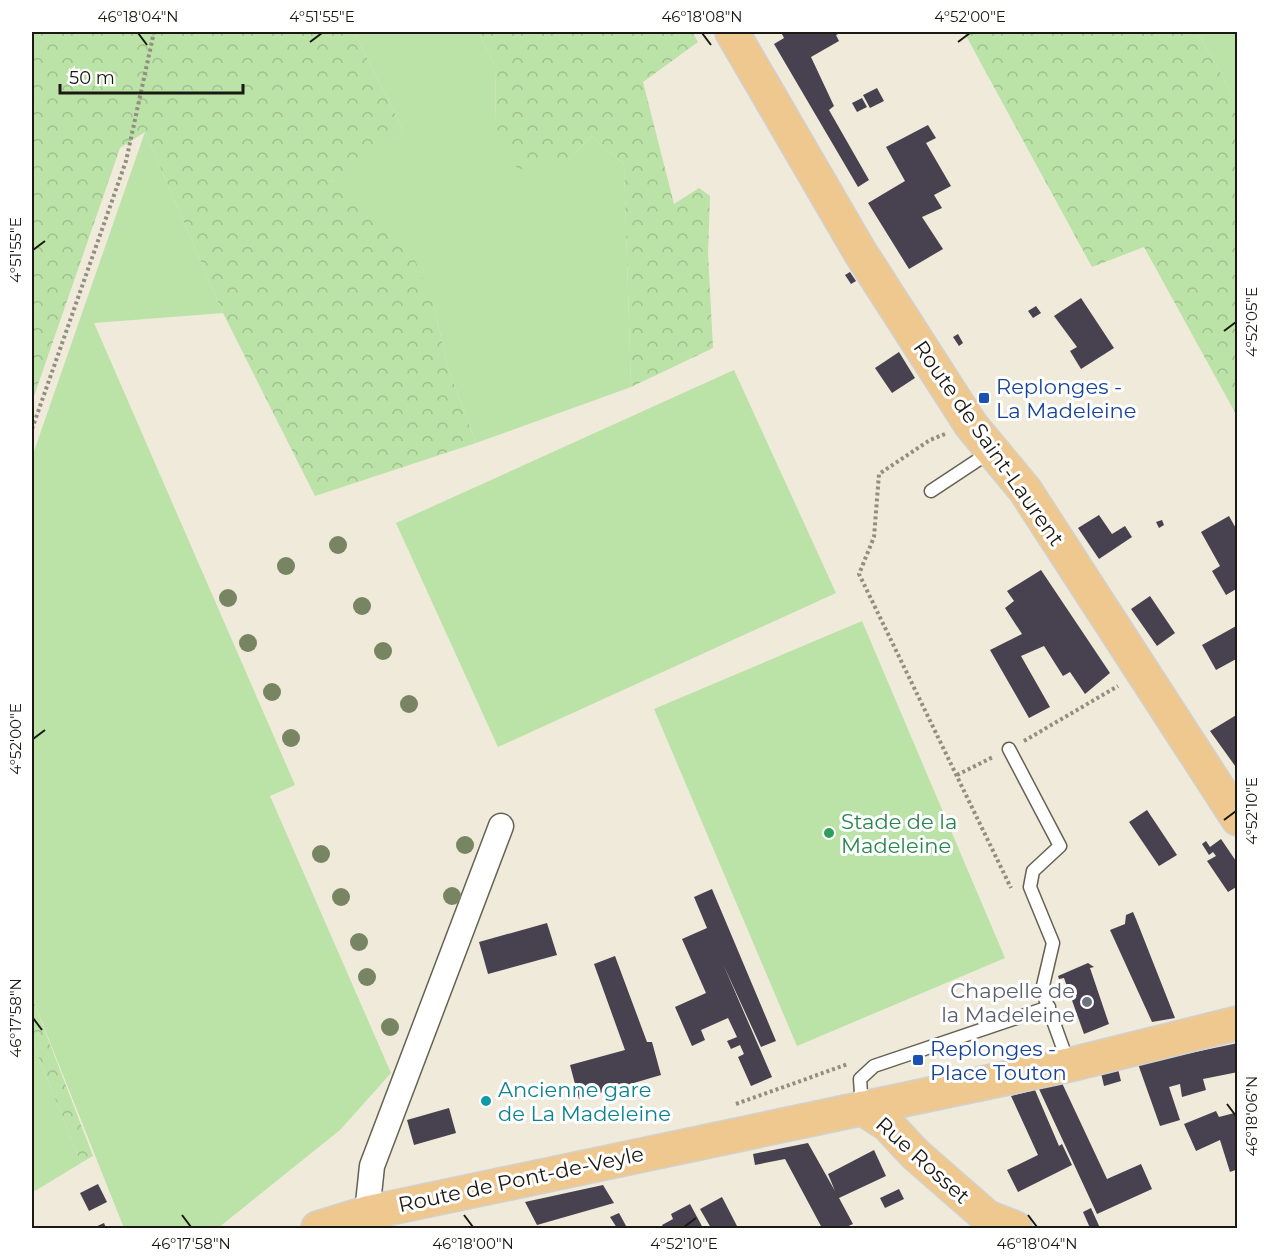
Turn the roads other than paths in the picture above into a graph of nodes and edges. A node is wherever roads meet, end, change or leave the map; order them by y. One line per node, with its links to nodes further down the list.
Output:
1 (732, 32): 2 (main road, Route de Saint-Laurent)
2 (992, 452): 3 (lane); 5 (main road, Route de Saint-Laurent)
3 (931, 491)
4 (1008, 749): 7 (lane)
5 (1238, 819)
6 (501, 826): 11 (street)
7 (1049, 1007): 9 (lane); 10 (lane)
8 (1238, 1023): 9 (main road, Route de Pont-de-Veyle)
9 (1069, 1065): 10 (main road, Route de Pont-de-Veyle)
10 (862, 1108): 11 (main road, Route de Pont-de-Veyle); 12 (main road, Rue Rosset)
11 (367, 1213): 13 (main road, Route de Pont-de-Veyle)
12 (997, 1225)
13 (318, 1228)

